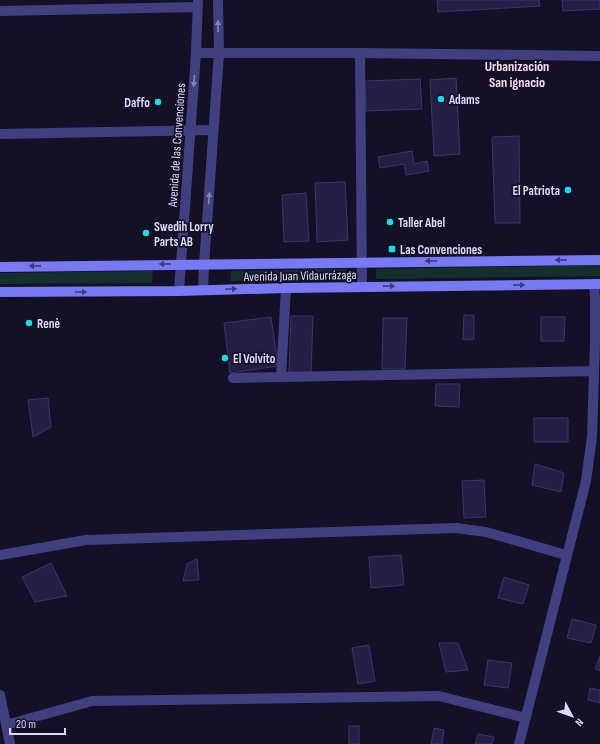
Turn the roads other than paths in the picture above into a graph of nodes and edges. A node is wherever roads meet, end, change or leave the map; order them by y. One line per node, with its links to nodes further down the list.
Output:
1 (218, 0): 5 (street, one-way to 1)
2 (198, 3): 3 (street); 4 (street, Avenida de las Convenciones)
3 (0, 11)
4 (196, 53): 5 (street); 8 (street, Avenida de las Convenciones, one-way to 8)
5 (219, 53): 6 (street); 9 (street)
6 (360, 53): 7 (street); 12 (street)
7 (600, 56)
8 (191, 130): 9 (street); 10 (street); 13 (street, Avenida de las Convenciones)
9 (213, 130): 14 (street, one-way to 9)
10 (0, 134)
11 (600, 260): 12 (main road, Avenida Juan Vidaurrázaga, one-way to 12)
12 (361, 262): 14 (main road, Avenida Juan Vidaurrázaga); 17 (street)
13 (180, 264): 14 (main road, Avenida Juan Vidaurrázaga); 15 (main road, Avenida Juan Vidaurrázaga, one-way to 15); 21 (street, Avenida de las Convenciones)
14 (204, 265): 19 (street)
15 (0, 267)
16 (597, 284): 17 (main road, Avenida Juan Vidaurrázaga, one-way to 16); 22 (street)
17 (362, 286): 18 (main road, Avenida Juan Vidaurrázaga)
18 (286, 288): 19 (main road, Avenida Juan Vidaurrázaga, one-way to 18); 23 (street)
19 (204, 290): 21 (main road, Avenida Juan Vidaurrázaga)
20 (0, 292): 21 (main road, Avenida Juan Vidaurrázaga, one-way to 21)
21 (178, 292)
22 (594, 371): 23 (street); 26 (street)
23 (281, 377): 24 (street)
24 (233, 378)
25 (0, 555): 26 (street)
26 (566, 555): 28 (street)
27 (0, 695): 29 (street)
28 (526, 718): 29 (street); 31 (street)
29 (6, 725): 30 (street)
30 (10, 744)
31 (519, 744)

